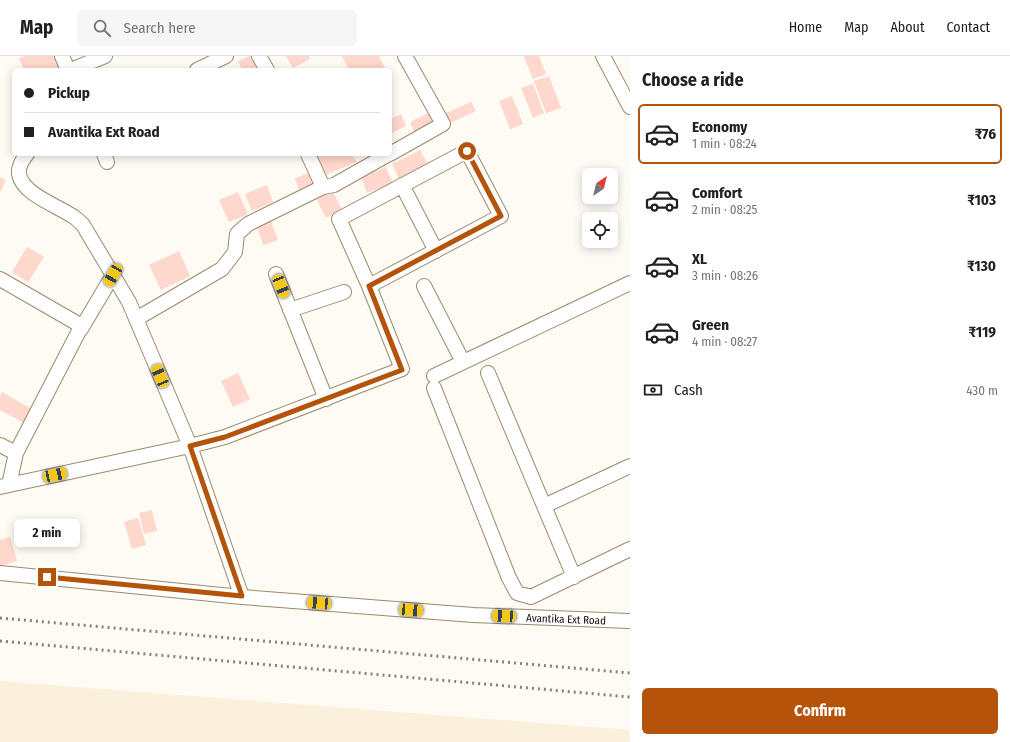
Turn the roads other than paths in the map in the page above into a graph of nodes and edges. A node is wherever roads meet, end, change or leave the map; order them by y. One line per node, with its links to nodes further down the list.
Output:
1 (62, 56): 7 (street)
2 (104, 56): 8 (street)
3 (226, 56): 9 (street)
4 (259, 56): 10 (street)
5 (405, 56): 12 (street)
6 (603, 56): 11 (street)
7 (69, 68)
8 (75, 68)
9 (201, 68)
10 (266, 68)
11 (630, 108)
12 (392, 153)
13 (26, 156): 20 (street)
14 (309, 156): 17 (street)
15 (386, 156): 17 (street)
16 (402, 185): 18 (street); 18 (street); 23 (street)
17 (323, 187): 27 (street)
18 (436, 251): 23 (street)
19 (276, 274): 26 (street)
20 (113, 275): 27 (street); 28 (street)
21 (1, 282): 28 (street)
22 (630, 282): 29 (street)
23 (369, 286): 31 (street)
24 (424, 286): 29 (street)
25 (344, 292): 26 (street)
26 (290, 310): 31 (street)
27 (136, 319): 33 (street)
28 (81, 329): 34 (street)
29 (463, 362): 40 (street)
30 (488, 373): 37 (street)
31 (326, 400): 33 (street)
32 (0, 445): 34 (street)
33 (190, 446): 36 (street); 41 (street)
34 (16, 453): 36 (street)
35 (630, 466): 37 (street)
36 (4, 486)
37 (544, 506): 40 (street)
38 (630, 549): 40 (street)
39 (0, 573): 41 (street, Avantika Ext Road)
40 (574, 576)
41 (242, 596): 42 (street, Avantika Ext Road)
42 (630, 621)

